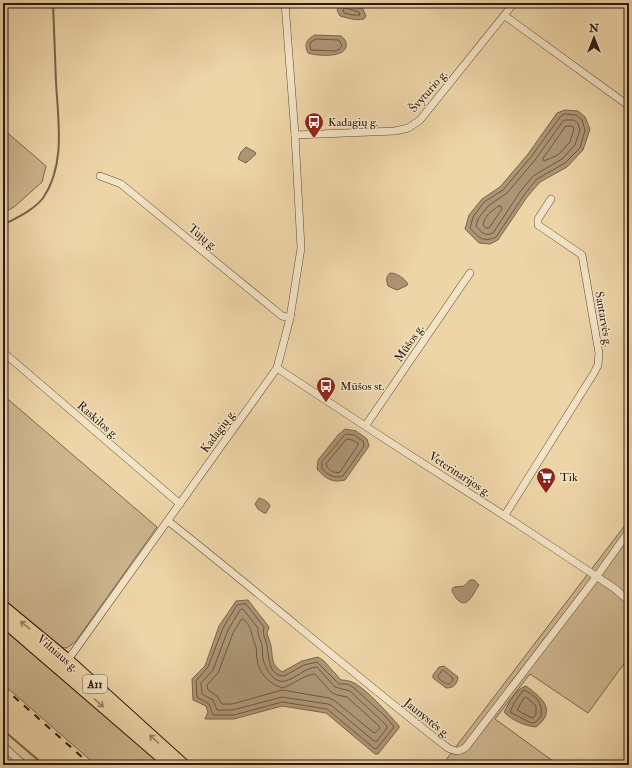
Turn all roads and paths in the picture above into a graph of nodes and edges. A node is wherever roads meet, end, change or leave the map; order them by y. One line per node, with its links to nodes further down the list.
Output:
1 (285, 3): 5 (street, Kadagių g.)
2 (514, 3): 3 (street, Švyturio g.)
3 (505, 16): 4 (street); 5 (street, Švyturio g.)
4 (629, 106)
5 (295, 135): 9 (street, Kadagių g.)
6 (100, 176): 9 (street, Tujų g.)
7 (551, 199): 14 (street, Santarvės g.)
8 (470, 273): 12 (street, Mūšos g.)
9 (290, 318): 11 (street, Kadagių g.)
10 (3, 352): 13 (street, Raskilos g.)
11 (277, 368): 12 (street, Veterinarijos g.); 13 (street, Kadagių g.)
12 (366, 425): 14 (street, Veterinarijos g.)
13 (180, 504): 15 (street, Kadagių g.)
14 (504, 515): 17 (street, Veterinarijos g.)
15 (168, 521): 17 (street, Jaunystės g.); 21 (street, Kadagių g.)
16 (629, 531): 17 (street, Jaunystės g.)
17 (596, 576): 18 (street, Veterinarijos g.)
18 (629, 601)
19 (3, 607): 21 (highway, Vilniaus g. / A11, one-way to 19)
20 (3, 620): 21 (highway, Vilniaus g. / A11)
21 (64, 664): 24 (highway, Vilniaus g. / A11, one-way to 24); 25 (highway, Vilniaus g. / A11, one-way to 21)
22 (3, 746): 23 (street)
23 (24, 765)
24 (171, 765)
25 (183, 765)

